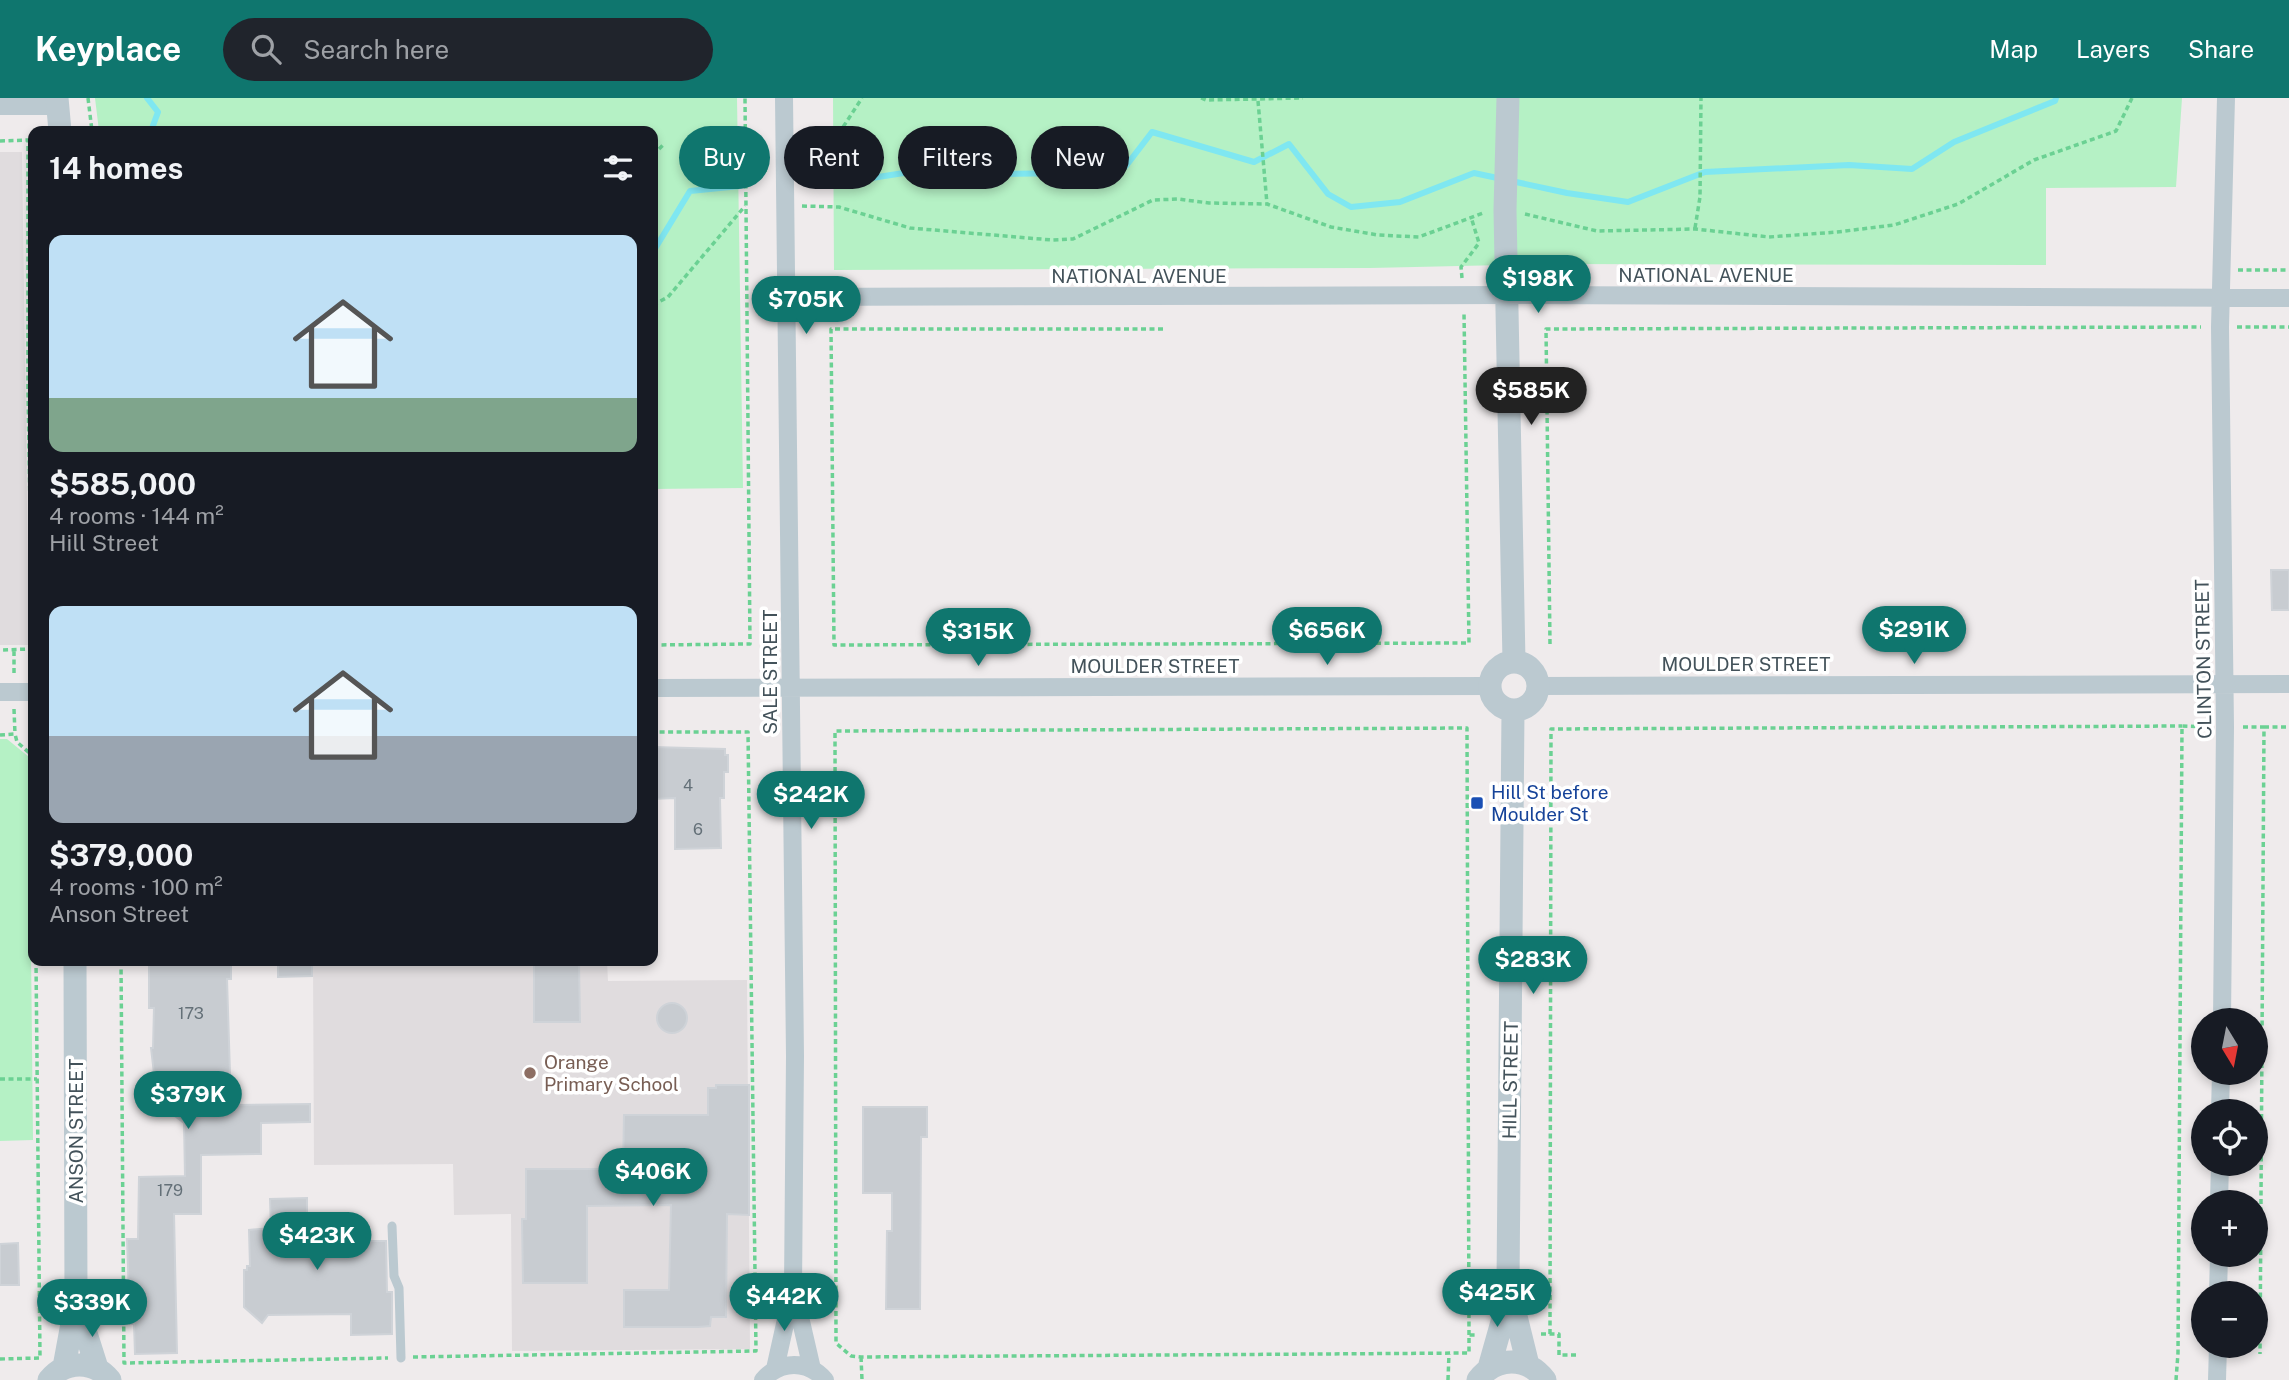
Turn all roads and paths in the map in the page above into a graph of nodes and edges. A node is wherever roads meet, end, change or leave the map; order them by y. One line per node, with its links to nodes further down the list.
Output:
1 (88, 98): 15 (path)
2 (745, 98): 16 (path)
3 (784, 98): 17 (street, SALE STREET)
4 (862, 98): 18 (path)
5 (1201, 98): 11 (path)
6 (1303, 98): 11 (path)
7 (1508, 98): 25 (street)
8 (1701, 98): 31 (path)
9 (2132, 98): 31 (path)
10 (2226, 98): 32 (street, CLINTON STREET)
11 (1258, 100): 26 (path)
12 (57, 102): 13 (street); 14 (street)
13 (0, 106)
14 (59, 126)
15 (91, 126)
16 (745, 126)
17 (784, 126)
18 (844, 126)
19 (28, 140): 20 (path)
20 (0, 141)
21 (664, 144): 22 (path)
22 (658, 150)
23 (746, 189): 27 (path)
24 (786, 189): 28 (street, SALE STREET)
25 (1505, 201): 31 (path); 34 (street)
26 (1267, 204): 28 (path); 30 (path)
27 (746, 205): 39 (path); 44 (path)
28 (786, 206): 36 (street, SALE STREET)
29 (1471, 218): 35 (path)
30 (1459, 221)
31 (1695, 229)
32 (2221, 270): 33 (path); 37 (street, CLINTON STREET)
33 (2289, 270)
34 (1507, 295): 35 (street, NATIONAL AVENUE); 37 (street, NATIONAL AVENUE); 47 (street)
35 (1464, 296): 36 (street, NATIONAL AVENUE); 42 (path)
36 (786, 298): 53 (street, SALE STREET)
37 (2221, 298): 38 (street, NATIONAL AVENUE); 40 (street, CLINTON STREET)
38 (2289, 298)
39 (658, 302)
40 (2220, 327): 41 (path); 43 (path); 48 (street, CLINTON STREET)
41 (2289, 327)
42 (1163, 329)
43 (1550, 644)
44 (658, 645)
45 (28, 649): 46 (path)
46 (0, 650)
47 (1514, 661): 50 (street); 51 (street)
48 (2224, 684): 49 (street, MOULDER STREET); 51 (street, MOULDER STREET); 66 (street, CLINTON STREET)
49 (2289, 684)
50 (1490, 686): 53 (street, MOULDER STREET); 56 (street)
51 (1539, 686): 56 (street)
52 (658, 688): 53 (street, MOULDER STREET)
53 (791, 688): 70 (street, SALE STREET)
54 (0, 692): 55 (street)
55 (28, 692)
56 (1513, 710): 72 (street, HILL STREET)
57 (2182, 726): 73 (path)
58 (2264, 727): 59 (path)
59 (2289, 727)
60 (658, 732): 78 (path)
61 (0, 735): 62 (path)
62 (28, 752)
63 (36, 966): 68 (path)
64 (75, 966): 71 (street, ANSON STREET)
65 (121, 966): 78 (path)
66 (2222, 1008)
67 (0, 1079): 68 (path)
68 (37, 1079): 80 (path)
69 (392, 1226): 78 (lane)
70 (793, 1288): 83 (street, SALE STREET); 84 (street, SALE STREET)
71 (76, 1302): 81 (street, ANSON STREET); 82 (street, ANSON STREET)
72 (1509, 1334): 73 (path); 74 (path); 85 (street, HILL STREET); 86 (street, HILL STREET)
73 (1550, 1334): 76 (path)
74 (1469, 1335): 75 (path); 77 (path)
75 (1449, 1353): 77 (path); 88 (path)
76 (1578, 1355)
77 (861, 1357): 87 (path)
78 (401, 1358)
79 (2217, 1358): 89 (street)
80 (0, 1359)
81 (57, 1374): 82 (street)
82 (104, 1374)
83 (819, 1374): 84 (street)
84 (769, 1375)
85 (1541, 1376): 86 (street)
86 (1480, 1377)
87 (862, 1380)
88 (1448, 1380)
89 (2217, 1380)

